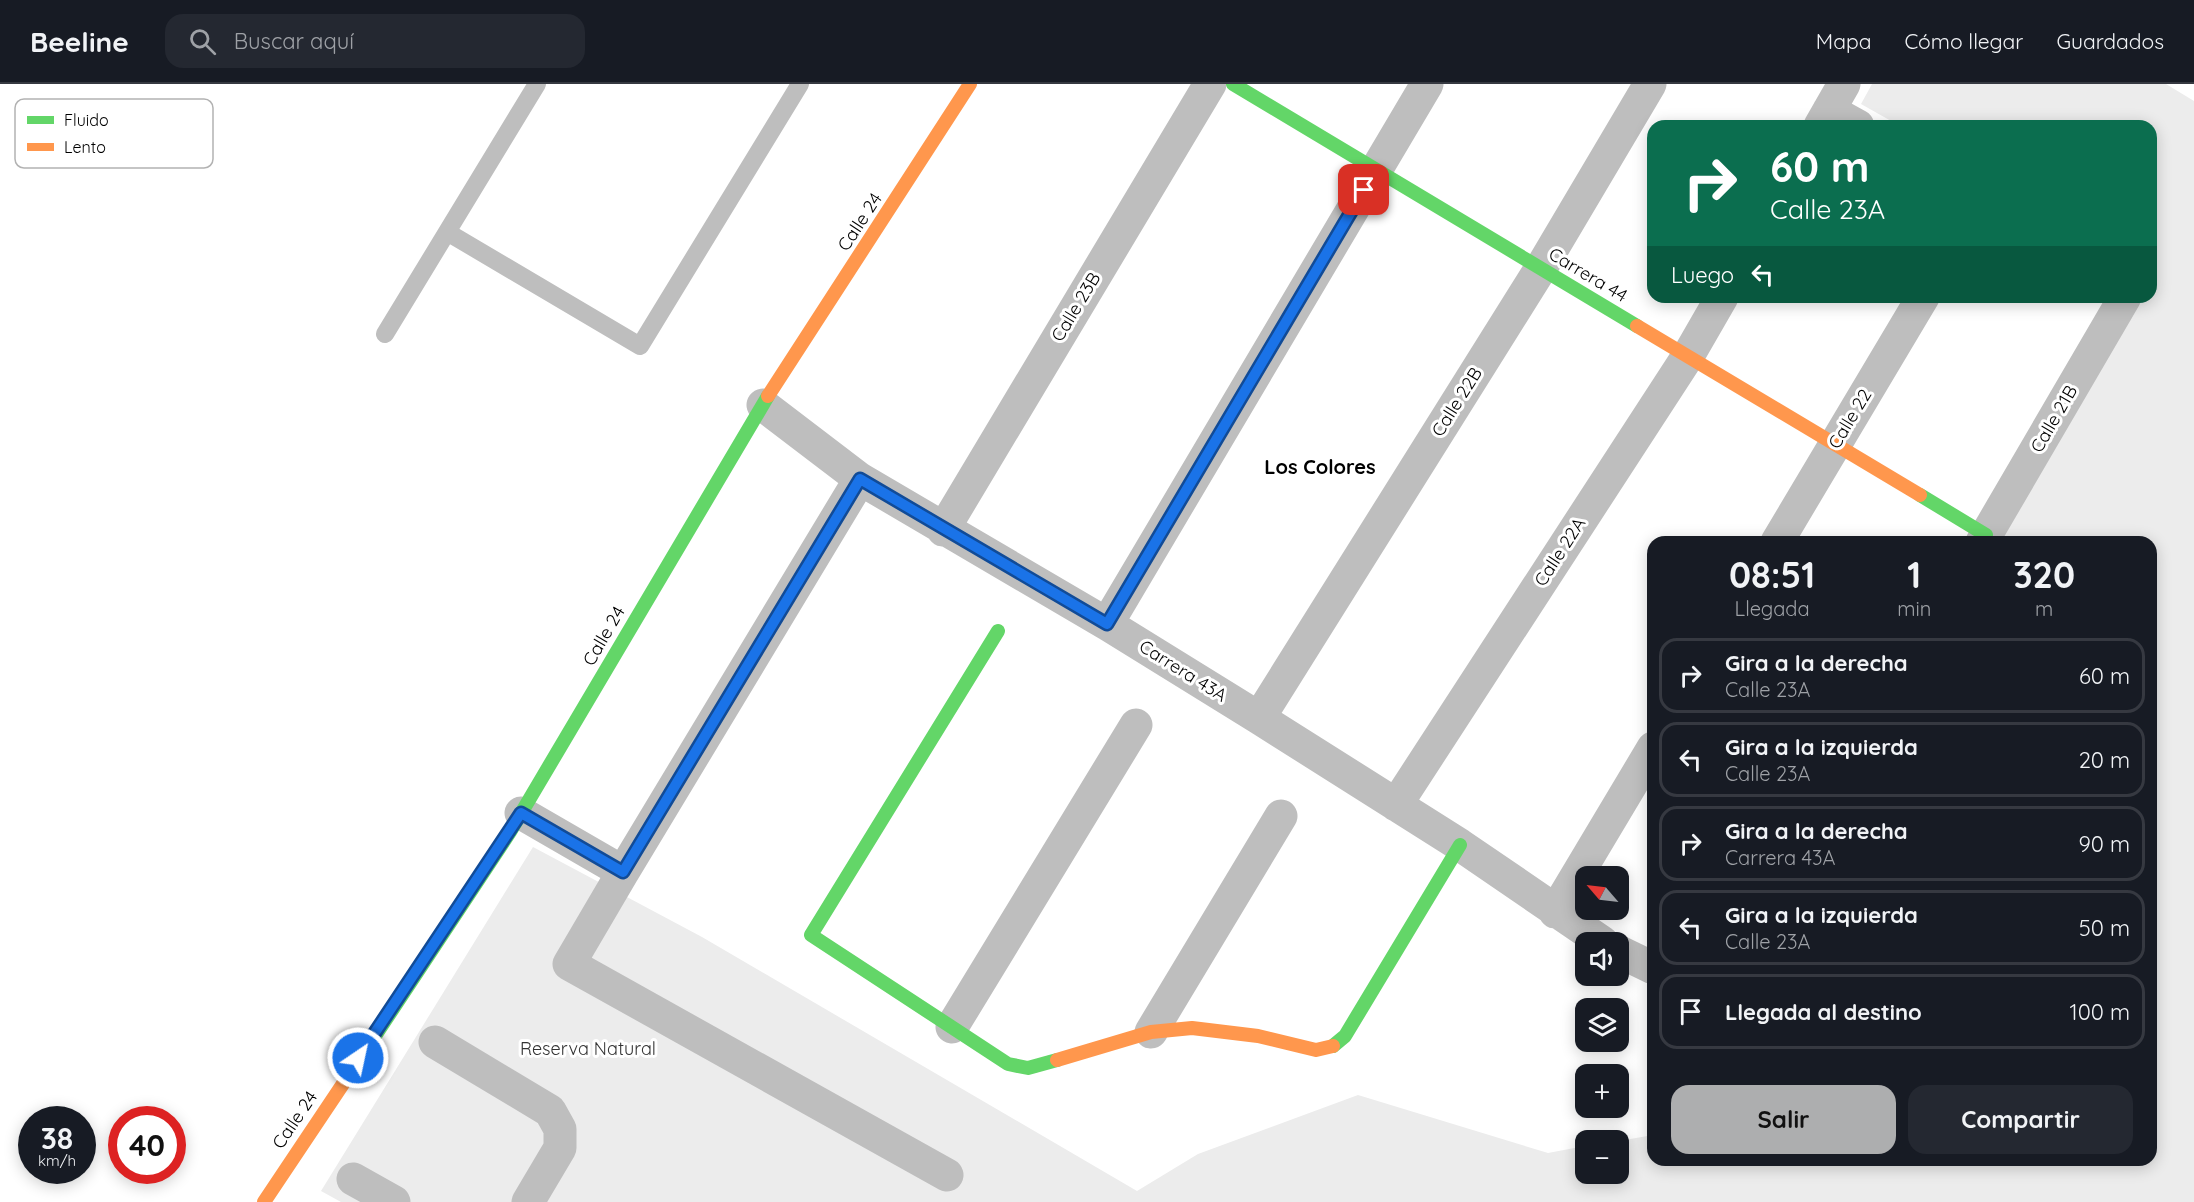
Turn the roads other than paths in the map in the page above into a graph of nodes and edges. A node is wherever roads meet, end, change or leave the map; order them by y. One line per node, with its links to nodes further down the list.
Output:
1 (537, 84): 11 (lane)
2 (800, 84): 11 (lane)
3 (970, 84): 18 (street, Calle 24)
4 (1210, 84): 21 (street, Calle 23B)
5 (1233, 84): 10 (street, Carrera 44)
6 (1427, 84): 10 (street)
7 (1650, 84): 12 (street, Calle 22B)
8 (1831, 107): 9 (street)
9 (1849, 120)
10 (1376, 170): 12 (street, Carrera 44); 25 (street)
11 (447, 232): 16 (lane)
12 (1541, 268): 17 (street, Carrera 44); 27 (street, Calle 22B)
13 (1719, 303): 17 (street, Calle 22A)
14 (1919, 303): 19 (street, Calle 22)
15 (2121, 303): 24 (street, Calle 21B)
16 (385, 334)
17 (1688, 356): 19 (street, Carrera 44); 30 (street, Calle 22A)
18 (763, 405): 20 (street, Carrera 43A); 31 (street, Calle 24)
19 (1835, 445): 22 (street, Calle 22); 23 (street, Carrera 44)
20 (860, 479): 21 (street, Carrera 43A); 34 (street)
21 (943, 530): 25 (street, Carrera 43A)
22 (1781, 536)
23 (1981, 536)
24 (1985, 536)
25 (1107, 624): 27 (street, Carrera 43A)
26 (998, 631): 39 (street)
27 (1259, 718): 30 (street, Carrera 43A)
28 (1136, 724): 39 (street)
29 (1647, 758): 35 (street)
30 (1396, 805): 33 (street, Carrera 43A)
31 (521, 813): 34 (street); 44 (street, Calle 24)
32 (1281, 816): 40 (street)
33 (1460, 845): 35 (street, Carrera 43A); 40 (street)
34 (623, 872): 42 (street)
35 (1555, 912): 36 (street, Carrera 43A)
36 (1586, 932)
37 (1629, 956): 38 (street)
38 (1647, 965)
39 (952, 1027): 40 (street)
40 (1151, 1032)
41 (435, 1042): 46 (street)
42 (947, 1175)
43 (353, 1179): 45 (street)
44 (264, 1202)
45 (394, 1202)
46 (528, 1202)

